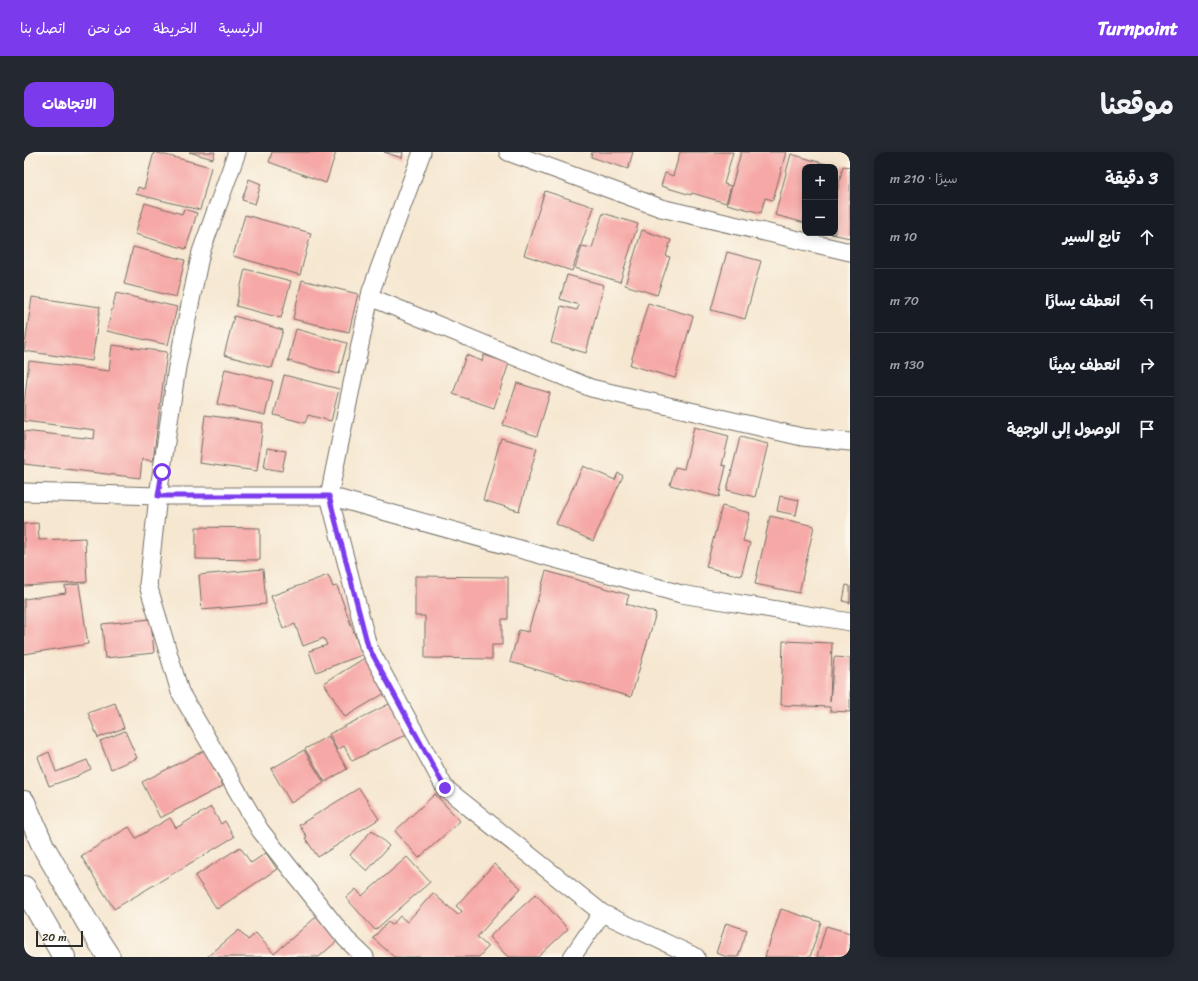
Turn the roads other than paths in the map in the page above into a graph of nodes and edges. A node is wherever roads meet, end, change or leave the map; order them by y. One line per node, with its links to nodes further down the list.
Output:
1 (237, 152): 8 (street)
2 (422, 152): 5 (street)
3 (508, 152): 4 (street)
4 (850, 252)
5 (370, 297): 6 (street); 9 (street)
6 (850, 442)
7 (24, 492): 8 (street)
8 (158, 496): 9 (street); 16 (street)
9 (329, 496): 10 (street); 13 (street)
10 (850, 622)
11 (24, 802): 15 (main road)
12 (24, 887): 14 (main road)
13 (602, 913): 17 (street); 18 (street)
14 (64, 957)
15 (109, 957)
16 (365, 957)
17 (572, 957)
18 (696, 957)

